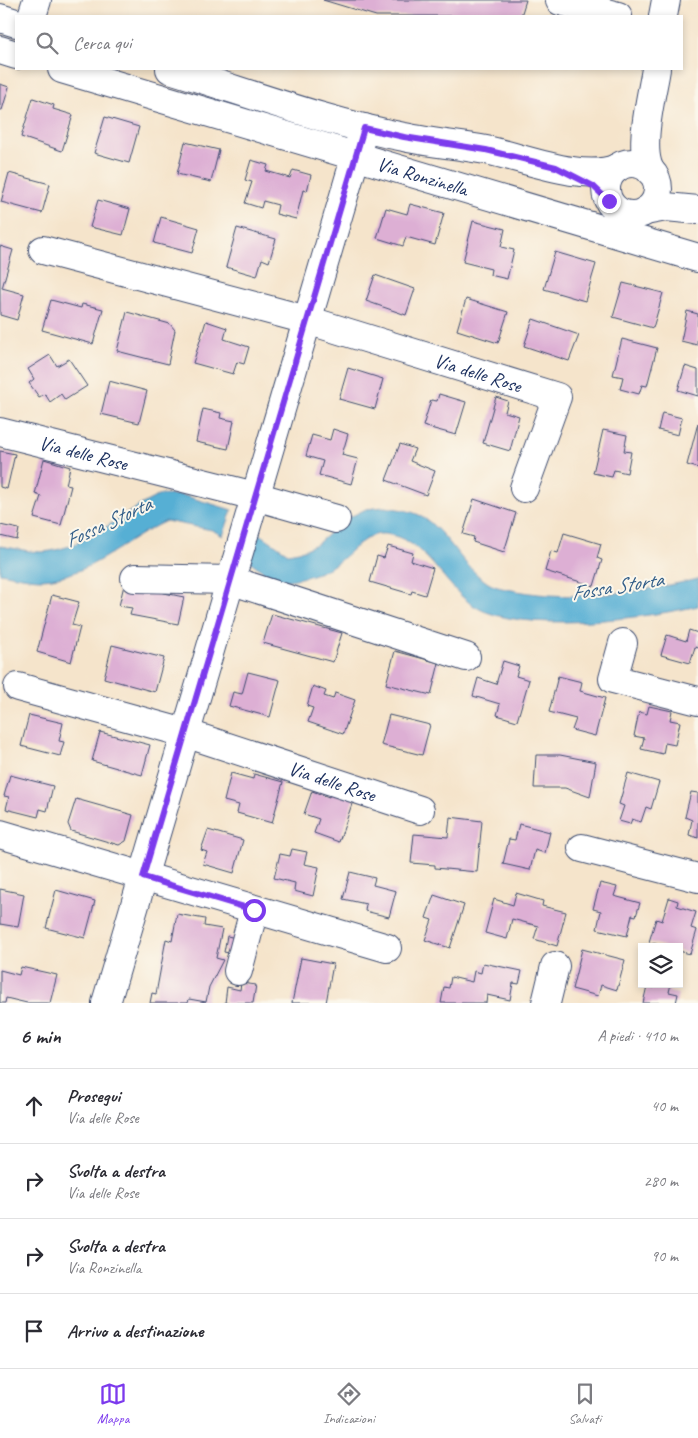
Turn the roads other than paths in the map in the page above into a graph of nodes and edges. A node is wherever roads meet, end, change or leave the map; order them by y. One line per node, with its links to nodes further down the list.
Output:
1 (37, 0): 4 (street)
2 (666, 0): 6 (street)
3 (560, 1): 5 (street)
4 (32, 15)
5 (614, 15)
6 (663, 15)
7 (0, 18): 8 (street)
8 (15, 23)
9 (0, 50): 10 (street)
10 (15, 55)
11 (65, 70): 16 (street, Via Ronzinella)
12 (173, 70): 15 (street, Via Ronzinella)
13 (656, 70): 14 (street)
14 (650, 109): 18 (street); 19 (street)
15 (364, 128): 16 (street); 17 (street, Via Ronzinella)
16 (355, 157): 24 (street, Via Ronzinella); 25 (street)
17 (556, 167): 18 (street, Via Ronzinella); 20 (street, Via Ronzinella)
18 (620, 167): 19 (street, Via Ronzinella); 20 (street)
19 (654, 177): 21 (street, Via Ronzinella); 22 (street)
20 (612, 204): 22 (street, Via Ronzinella)
21 (698, 209): 22 (street, Via Ronzinella)
22 (645, 211)
23 (43, 250): 25 (street, Via delle Rose)
24 (698, 258)
25 (307, 320): 27 (street, Via delle Rose); 28 (street)
26 (0, 432): 28 (street, Via delle Rose)
27 (524, 488)
28 (255, 496): 29 (street, Via delle Rose); 31 (street)
29 (336, 519)
30 (135, 578): 31 (street)
31 (230, 580): 33 (street); 36 (street)
32 (623, 643): 35 (street)
33 (466, 657)
34 (18, 687): 36 (street, Via delle Rose)
35 (698, 701)
36 (186, 733): 37 (street, Via delle Rose); 40 (street)
37 (420, 810)
38 (0, 834): 40 (street)
39 (582, 848): 41 (street)
40 (143, 877): 42 (street); 46 (street)
41 (698, 878)
42 (254, 910): 43 (street); 45 (street)
43 (388, 948)
44 (555, 966): 47 (street)
45 (238, 971)
46 (106, 1003)
47 (546, 1003)

